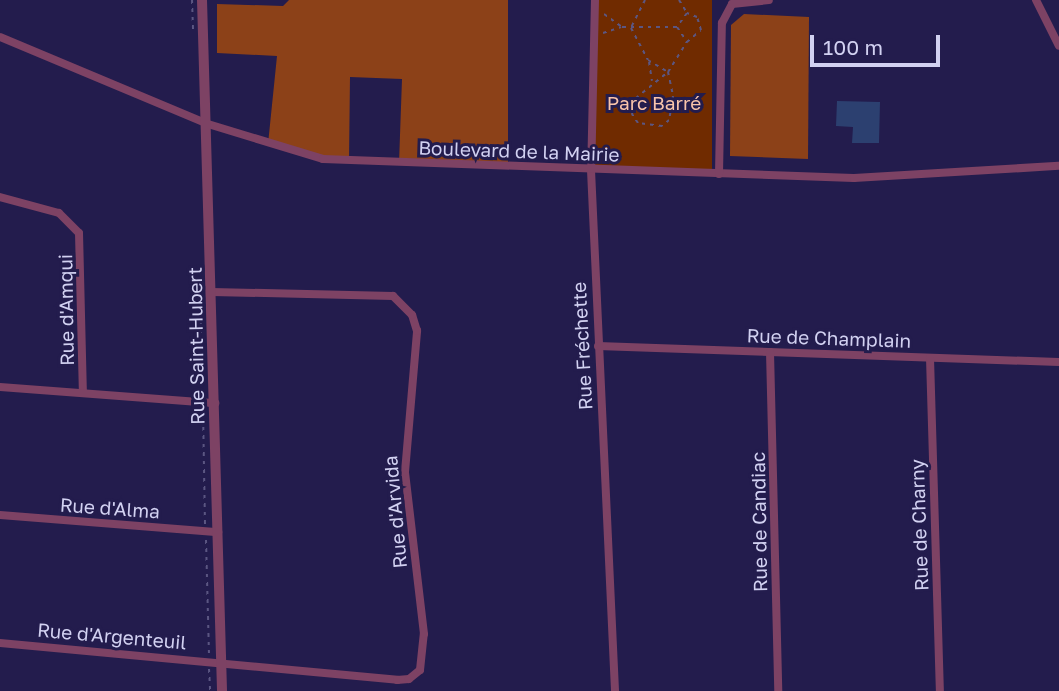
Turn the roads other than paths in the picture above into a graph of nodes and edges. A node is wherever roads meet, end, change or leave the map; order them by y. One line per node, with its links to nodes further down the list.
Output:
1 (202, 0): 7 (street, Rue Saint-Hubert)
2 (769, 0): 10 (street)
3 (1035, 0): 6 (street)
4 (595, 4): 9 (street, Rue Fréchette)
5 (0, 37): 7 (street, Boulevard de la Mairie)
6 (1059, 46)
7 (208, 124): 9 (street, Boulevard de la Mairie); 12 (street, Rue Saint-Hubert)
8 (1059, 166): 10 (street, Boulevard de la Mairie)
9 (591, 170): 10 (street, Boulevard de la Mairie); 13 (street, Rue Fréchette)
10 (719, 174)
11 (0, 197): 18 (street, Rue d'Amqui)
12 (212, 292): 19 (street, Rue Saint-Hubert); 23 (street, Rue d'Arvida)
13 (598, 346): 14 (street, Rue de Champlain); 25 (street, Rue Fréchette)
14 (770, 352): 15 (street, Rue de Champlain); 26 (street, Rue de Candiac)
15 (930, 358): 16 (street, Rue de Champlain); 27 (street, Rue de Charny)
16 (1059, 362)
17 (0, 387): 18 (street)
18 (82, 392): 19 (street)
19 (215, 403): 21 (street, Rue Saint-Hubert)
20 (0, 515): 21 (street, Rue d'Alma)
21 (218, 532): 23 (street, Rue Saint-Hubert)
22 (0, 643): 23 (street, Rue d'Argenteuil)
23 (222, 661): 24 (street, Rue Saint-Hubert)
24 (222, 691)
25 (615, 691)
26 (778, 691)
27 (940, 691)

